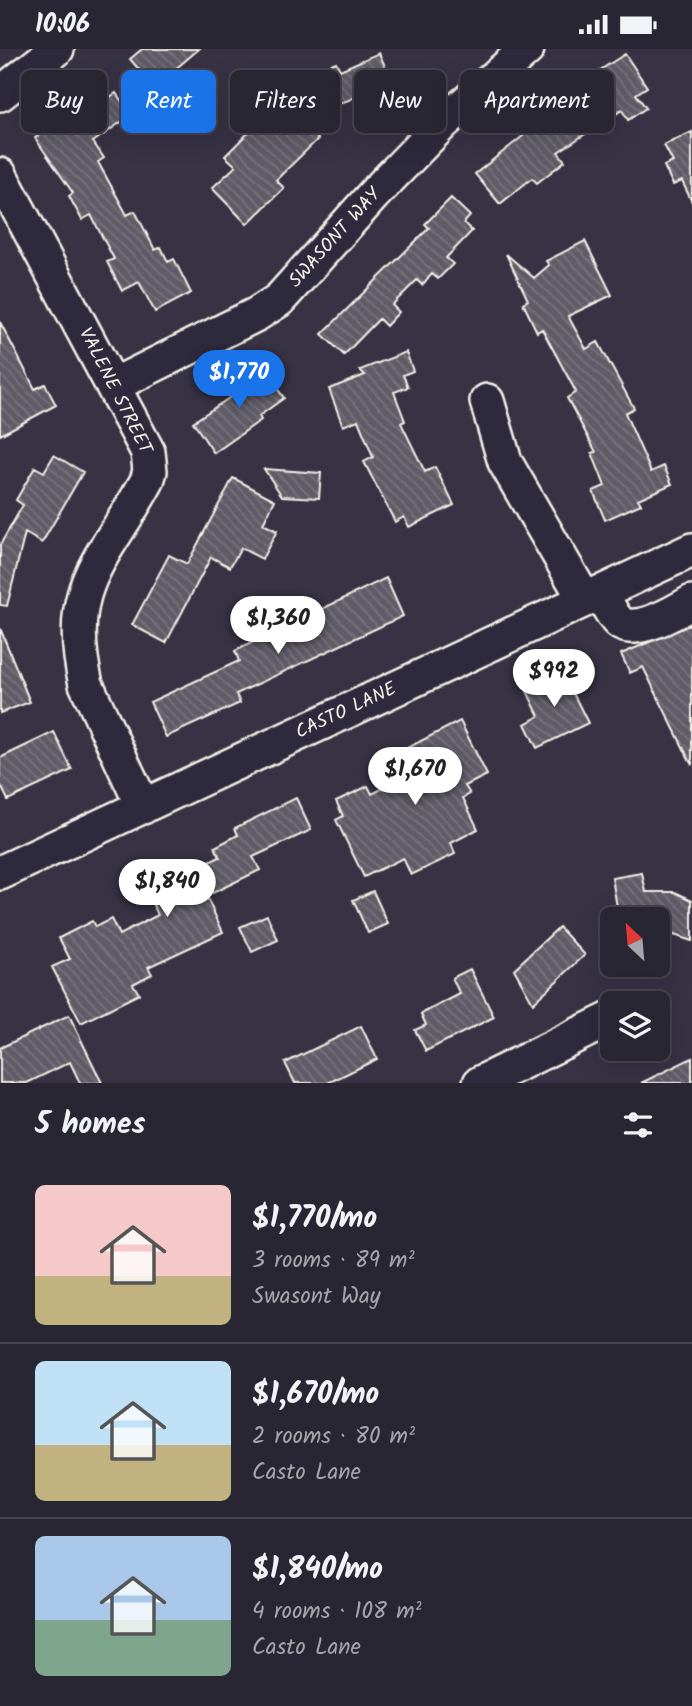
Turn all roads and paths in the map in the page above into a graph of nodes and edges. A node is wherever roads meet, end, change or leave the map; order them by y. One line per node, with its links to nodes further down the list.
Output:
1 (57, 49): 3 (street)
2 (527, 49): 5 (street, SWASONT WAY)
3 (0, 94)
4 (0, 175): 5 (street, VALENE STREET)
5 (114, 385): 10 (street, VALENE STREET)
6 (487, 401): 8 (street)
7 (692, 550): 8 (street, CASTO LANE)
8 (593, 596): 9 (street); 10 (street, CASTO LANE)
9 (692, 603)
10 (143, 807): 11 (street, CASTO LANE)
11 (0, 873)
12 (600, 1025): 13 (street)
13 (480, 1083)

